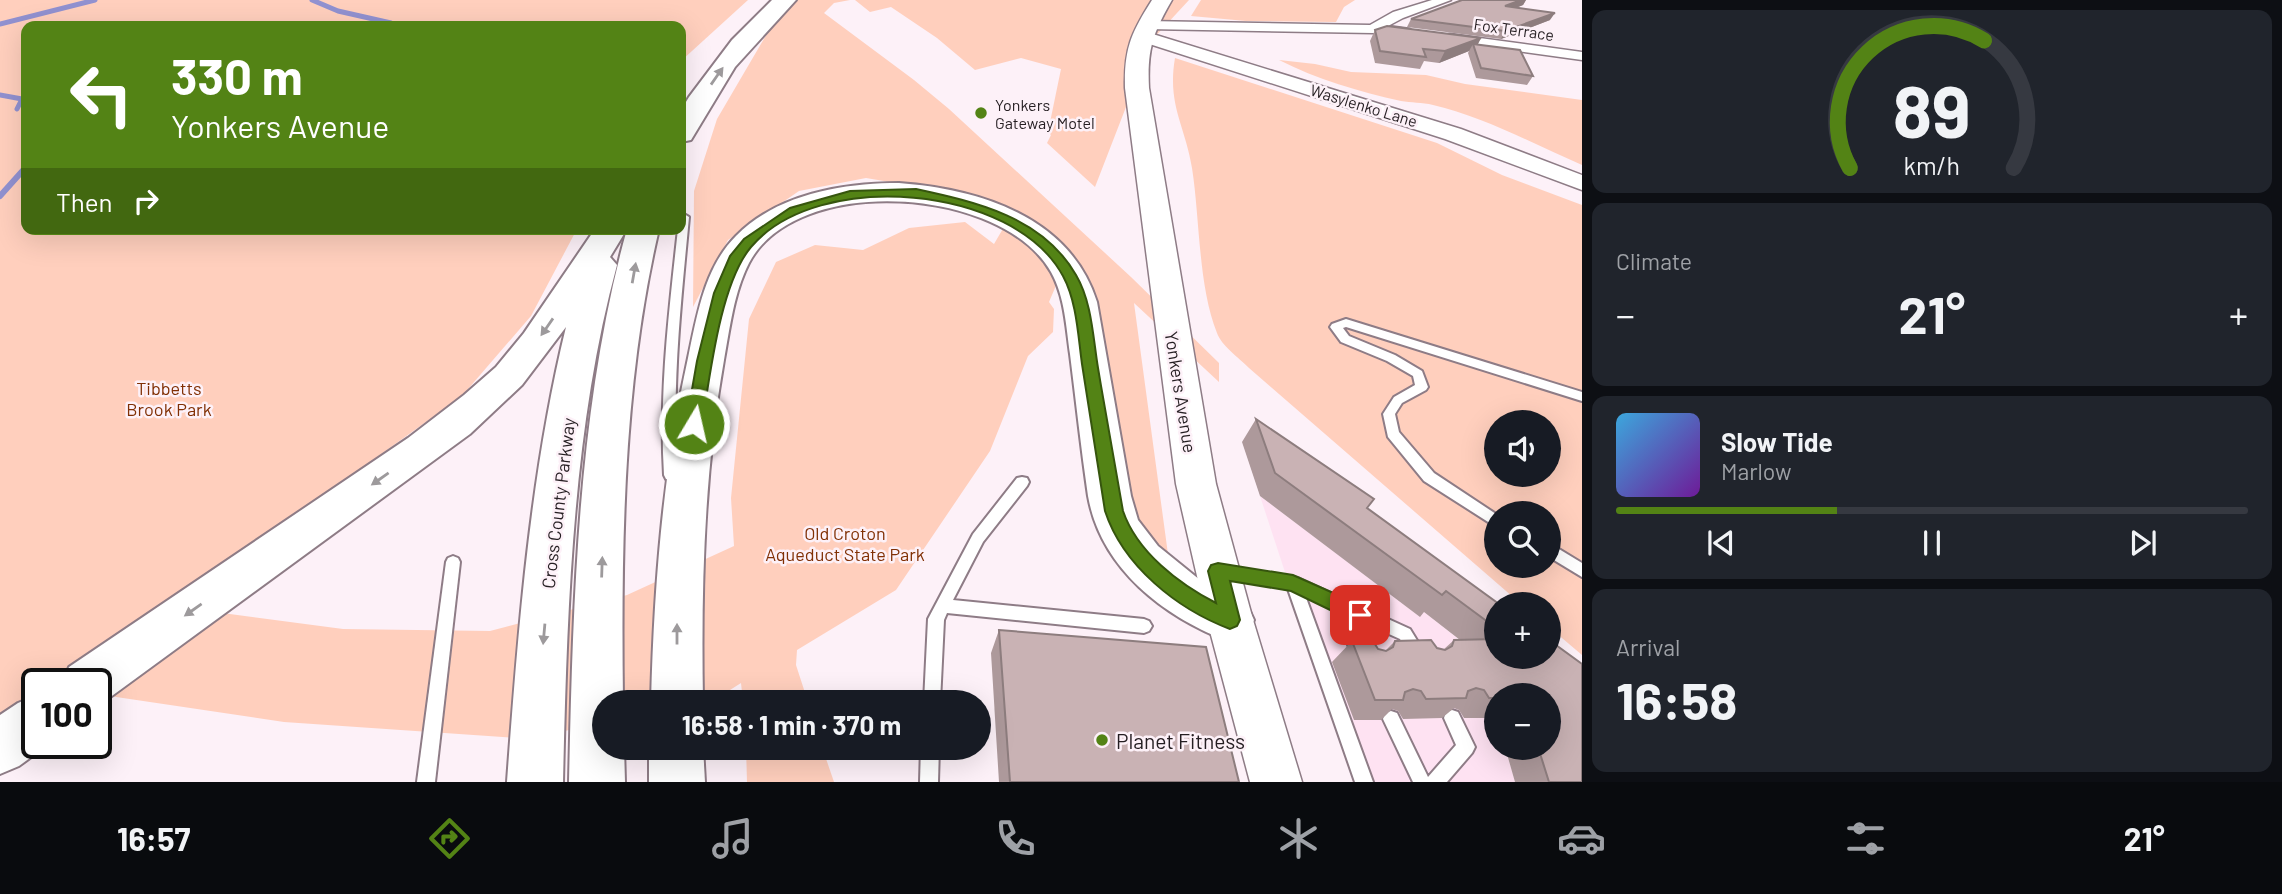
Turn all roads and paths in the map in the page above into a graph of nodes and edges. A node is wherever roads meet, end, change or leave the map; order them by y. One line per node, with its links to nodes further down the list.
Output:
1 (760, 0): 10 (highway)
2 (785, 0): 11 (highway, one-way to 2)
3 (1162, 0): 6 (main road, Yonkers Avenue)
4 (1445, 0): 5 (street)
5 (1373, 29): 6 (street); 7 (street)
6 (1145, 31): 12 (street, Wasylenko Lane); 23 (main road, Yonkers Avenue)
7 (1414, 33)
8 (1440, 37): 9 (street, Fox Terrace)
9 (1582, 56)
10 (686, 84)
11 (686, 125)
12 (1582, 183)
13 (607, 235): 32 (highway, one-way to 32)
14 (609, 235): 42 (highway, Cross County Parkway, one-way to 42)
15 (642, 235): 43 (highway, one-way to 15)
16 (682, 235): 21 (lane)
17 (1582, 397): 19 (lane)
18 (1022, 482): 27 (lane)
19 (1484, 513)
20 (1561, 557): 24 (lane)
21 (680, 559): 28 (highway); 33 (highway, one-way to 21)
22 (453, 562): 41 (lane)
23 (1218, 571): 25 (lane); 28 (main road, Yonkers Avenue)
24 (1582, 571)
25 (1293, 583): 26 (lane); 47 (lane)
26 (1338, 605): 30 (lane); 31 (lane)
27 (943, 606): 29 (lane); 34 (lane)
28 (1230, 620): 46 (main road, Yonkers Avenue)
29 (1144, 626)
30 (1421, 661)
31 (1364, 662)
32 (110, 668)
33 (677, 690)
34 (933, 690)
35 (1451, 718): 49 (lane)
36 (1391, 719): 48 (lane)
37 (21, 732): 38 (highway)
38 (0, 747)
39 (676, 760): 44 (highway)
40 (930, 760): 45 (lane)
41 (426, 782)
42 (536, 782)
43 (597, 782)
44 (677, 782)
45 (929, 782)
46 (1276, 782)
47 (1364, 782)
48 (1422, 782)
49 (1435, 782)

